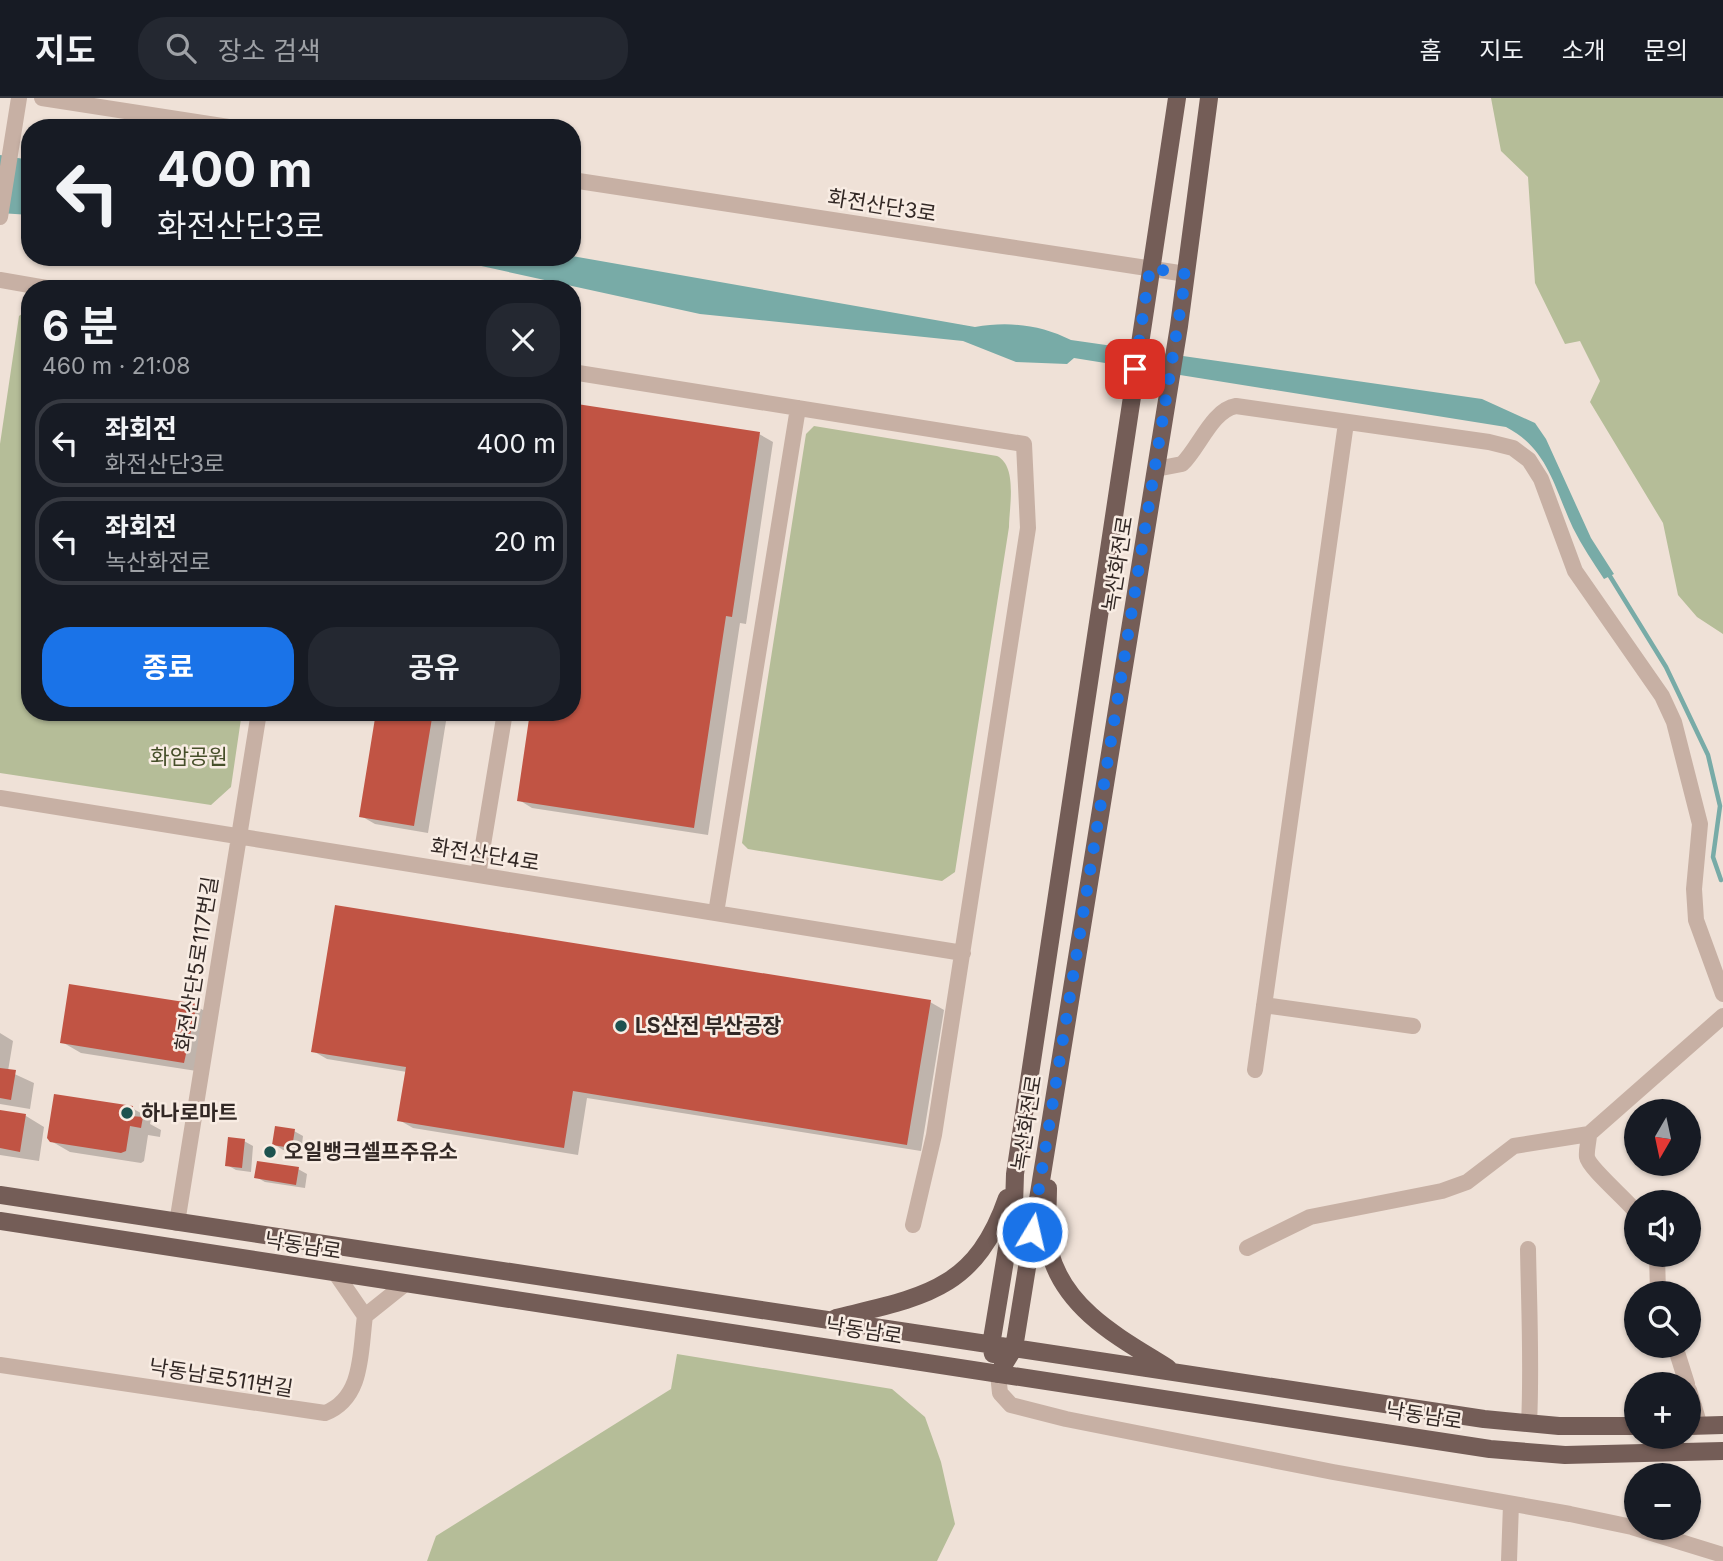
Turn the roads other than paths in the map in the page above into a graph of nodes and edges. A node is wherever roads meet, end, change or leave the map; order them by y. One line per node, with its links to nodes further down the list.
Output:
1 (19, 98): 7 (street)
2 (42, 98): 5 (street)
3 (1177, 98): 8 (main road, 녹산화전로)
4 (1209, 98): 9 (main road, 녹산화전로)
5 (177, 119)
6 (581, 181): 8 (street, 화전산단3로)
7 (0, 217)
8 (1150, 268): 9 (street, 화전산단3로); 30 (main road, 녹산화전로)
9 (1186, 274): 15 (main road, 녹산화전로)
10 (0, 281): 11 (street)
11 (21, 284)
12 (581, 373): 13 (street)
13 (798, 408): 21 (street); 22 (street)
14 (1346, 422): 15 (street); 23 (street); 24 (street)
15 (1156, 469): 28 (main road, 녹산화전로)
16 (258, 721): 19 (street, 화전산단5로117번길)
17 (504, 721): 20 (street)
18 (0, 798): 19 (street, 화전산단4로)
19 (239, 836): 20 (street, 화전산단4로); 34 (street, 화전산단5로117번길)
20 (478, 875): 21 (street, 화전산단4로)
21 (716, 913): 22 (street, 화전산단4로)
22 (963, 953): 35 (street)
23 (1723, 994)
24 (1264, 1005): 26 (street); 27 (street)
25 (1723, 1016): 29 (street)
26 (1413, 1026)
27 (1255, 1070)
28 (1049, 1133): 43 (main road, 녹산화전로); 45 (main road)
29 (1590, 1134): 32 (street); 36 (street)
30 (1015, 1174): 41 (main road); 42 (main road, 녹산화전로)
31 (0, 1195): 34 (main road, 낙동남로)
32 (1624, 1197)
33 (0, 1220): 38 (main road, 낙동남로)
34 (177, 1223): 41 (main road, 낙동남로)
35 (913, 1225)
36 (1247, 1248)
37 (1528, 1249): 47 (street)
38 (336, 1274): 39 (main road, 낙동남로); 40 (street)
39 (405, 1284): 40 (street); 46 (main road, 낙동남로)
40 (365, 1316): 44 (street, 낙동남로511번길)
41 (826, 1320): 42 (main road, 낙동남로)
42 (991, 1345): 43 (main road, 낙동남로); 46 (main road, 녹산화전로)
43 (1014, 1348): 45 (main road, 낙동남로); 46 (main road, 녹산화전로)
44 (0, 1365)
45 (1174, 1372): 47 (main road, 낙동남로)
46 (998, 1374): 51 (main road, 낙동남로); 52 (street)
47 (1529, 1424): 49 (main road, 낙동남로)
48 (1723, 1425): 50 (main road)
49 (1624, 1426)
50 (1701, 1426)
51 (1723, 1451)
52 (1511, 1504): 53 (street); 54 (street)
53 (1723, 1555)
54 (1509, 1561)

